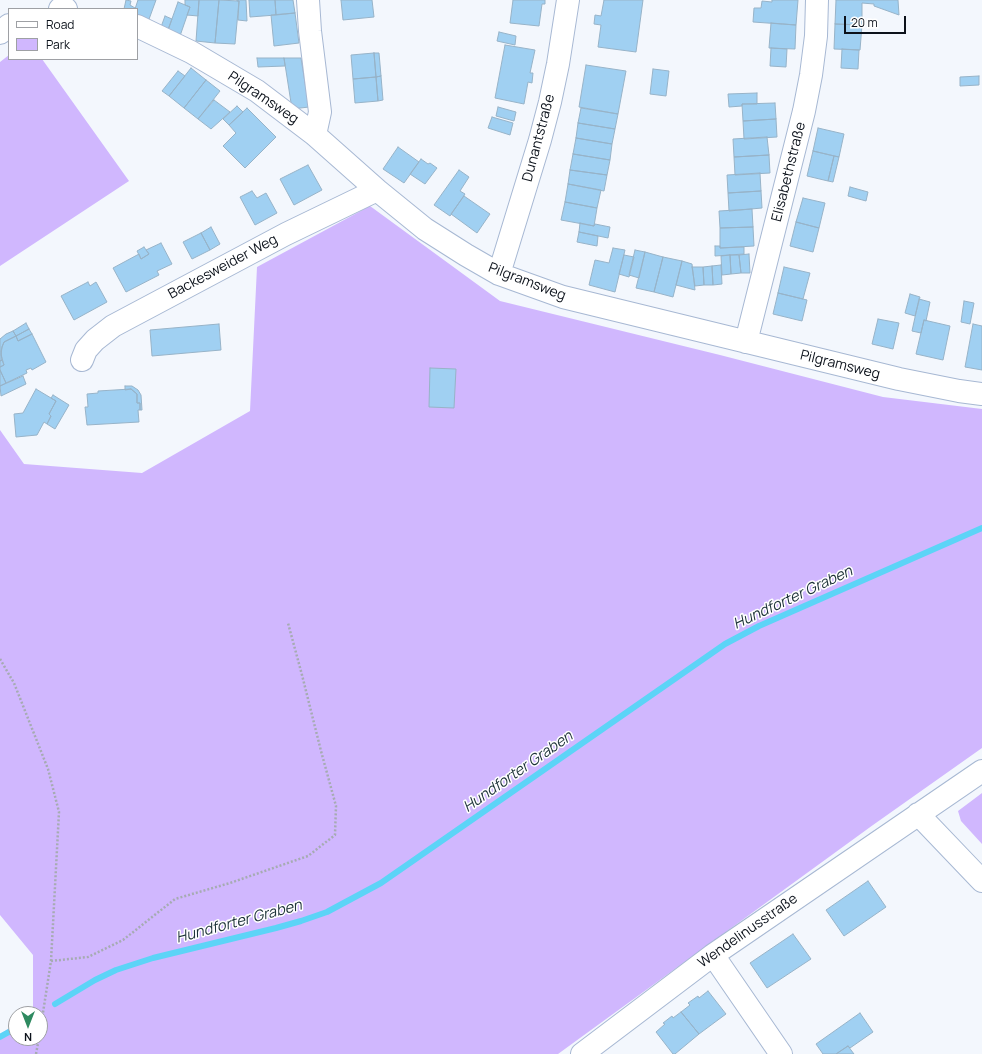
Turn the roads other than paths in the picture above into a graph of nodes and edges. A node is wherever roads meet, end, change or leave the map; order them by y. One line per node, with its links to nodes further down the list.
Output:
1 (308, 0): 7 (street)
2 (568, 0): 9 (street, Dunantstraße)
3 (817, 0): 10 (street, Elisabethstraße)
4 (8, 26): 6 (street)
5 (138, 26): 7 (street, Pilgramsweg)
6 (0, 33)
7 (315, 135): 8 (street, Pilgramsweg)
8 (377, 190): 9 (street, Pilgramsweg); 11 (street, Backesweider Weg)
9 (499, 274): 10 (street, Pilgramsweg)
10 (746, 342): 12 (street, Pilgramsweg)
11 (82, 360)
12 (982, 394)
13 (982, 771): 14 (street, Wendelinusstraße)
14 (918, 814): 15 (street); 16 (street, Wendelinusstraße)
15 (982, 881)
16 (713, 955): 17 (street, Wendelinusstraße); 18 (street)
17 (582, 1054)
18 (781, 1054)

